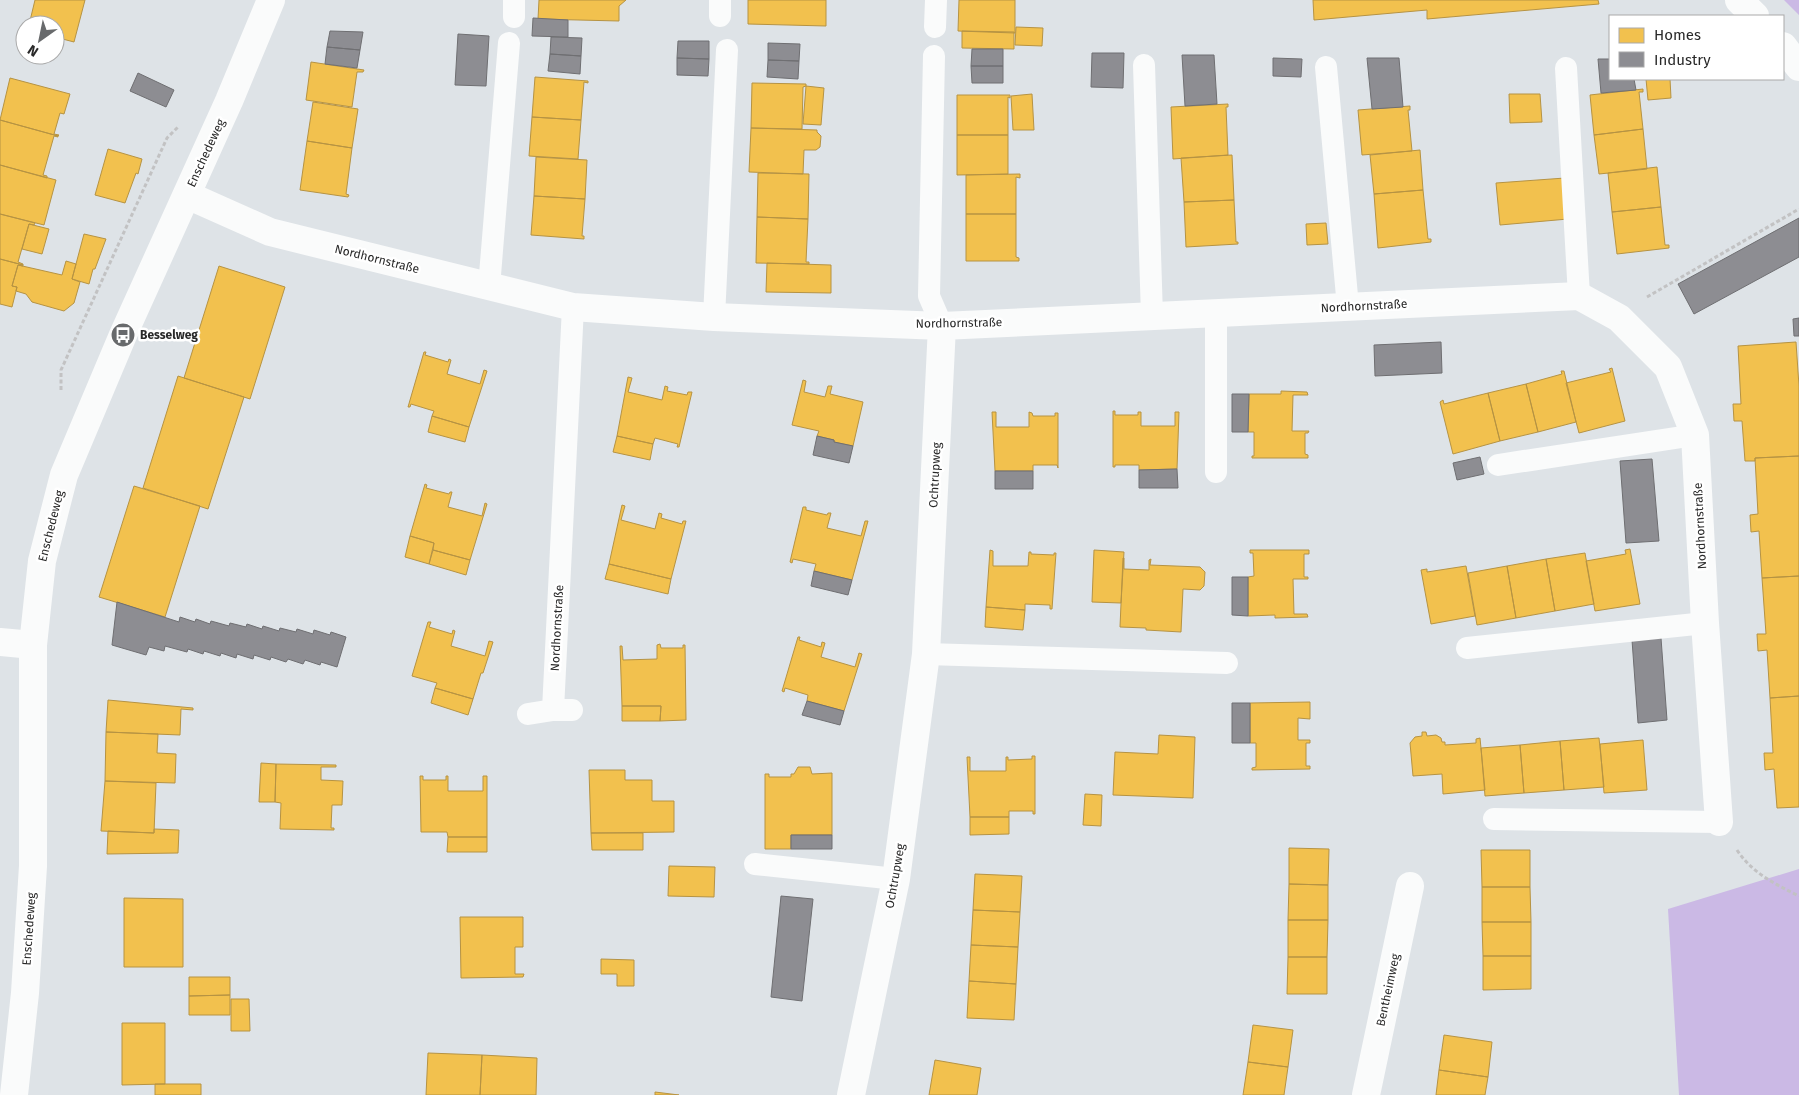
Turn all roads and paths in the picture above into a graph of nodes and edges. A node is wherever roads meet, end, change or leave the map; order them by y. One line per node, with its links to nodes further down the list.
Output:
1 (272, 0): 14 (street, Enschedeweg)
2 (936, 0): 5 (lane)
3 (1739, 0): 4 (street)
4 (1754, 15)
5 (935, 27)
6 (509, 43): 16 (lane)
7 (1784, 47): 12 (street)
8 (727, 50): 22 (lane)
9 (934, 56): 24 (lane)
10 (1144, 65): 21 (lane)
11 (1326, 67): 19 (lane)
12 (1799, 67)
13 (1566, 68): 17 (lane)
14 (187, 194): 16 (street, Nordhornstraße); 30 (street, Enschedeweg)
15 (1799, 209): 23 (path)
16 (489, 287): 18 (street, Nordhornstraße)
17 (1579, 296): 19 (street, Nordhornstraße); 23 (street, Nordhornstraße)
18 (573, 307): 22 (street, Nordhornstraße); 34 (lane, Nordhornstraße)
19 (1348, 307): 20 (street, Nordhornstraße)
20 (1216, 313): 21 (street, Nordhornstraße); 27 (lane)
21 (1152, 316): 24 (street, Nordhornstraße)
22 (714, 317): 24 (street, Nordhornstraße)
23 (1619, 318): 25 (street, Nordhornstraße)
24 (942, 326): 32 (street, Ochtrupweg)
25 (1695, 435): 26 (lane); 28 (street, Nordhornstraße)
26 (1498, 465)
27 (1216, 472)
28 (1705, 623): 31 (lane); 36 (street, Nordhornstraße)
29 (0, 642): 30 (street)
30 (33, 645): 41 (street, Enschedeweg)
31 (1467, 648)
32 (926, 654): 33 (lane); 38 (street, Ochtrupweg)
33 (1227, 663)
34 (528, 714)
35 (1494, 819): 36 (lane)
36 (1719, 822): 40 (path)
37 (755, 864): 38 (lane)
38 (896, 879): 42 (street, Ochtrupweg)
39 (1410, 886): 43 (street, Bentheimweg)
40 (1799, 896)
41 (14, 1095)
42 (851, 1095)
43 (1366, 1095)

